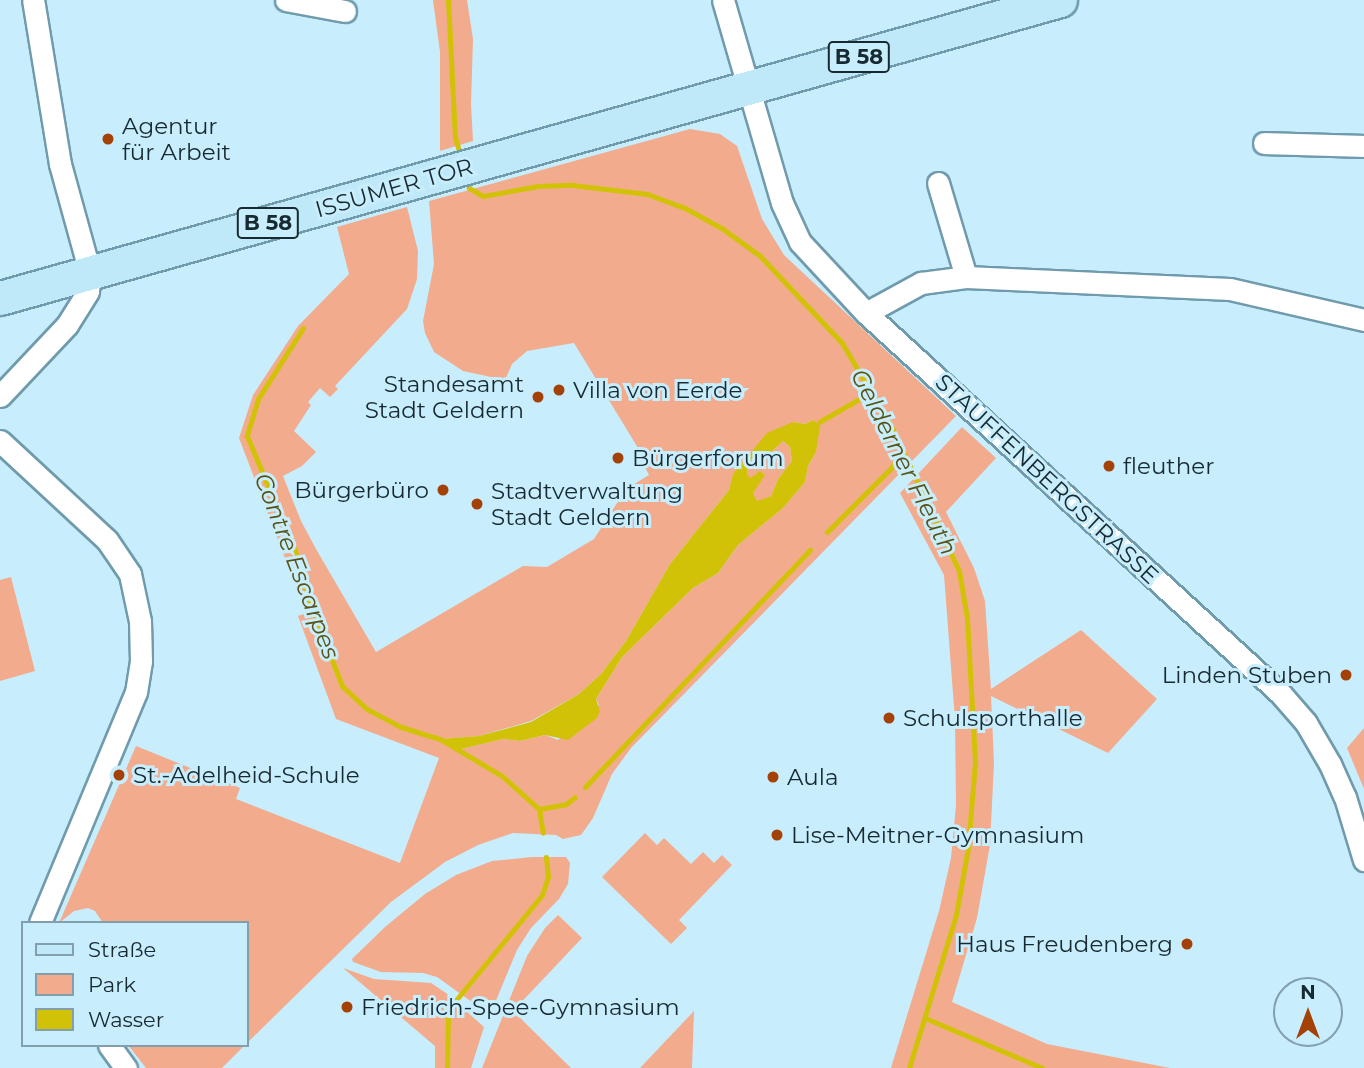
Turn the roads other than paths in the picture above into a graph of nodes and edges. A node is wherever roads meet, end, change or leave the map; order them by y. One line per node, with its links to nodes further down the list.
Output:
1 (33, 0): 10 (street)
2 (286, 0): 5 (street)
3 (723, 0): 6 (street, STAUFFENBERGSTRASSE)
4 (1060, 0): 6 (main road, B 58)
5 (345, 11)
6 (748, 88): 10 (main road, ISSUMER TOR / B 58); 13 (street, STAUFFENBERGSTRASSE)
7 (1264, 143): 8 (street)
8 (1364, 146)
9 (938, 183): 11 (street)
10 (90, 273): 12 (main road, ISSUMER TOR / B 58); 15 (street)
11 (966, 277): 13 (street); 14 (street)
12 (0, 298)
13 (866, 313): 17 (street, STAUFFENBERGSTRASSE)
14 (1364, 320)
15 (0, 397)
16 (0, 441): 19 (street)
17 (1360, 834): 18 (street, STAUFFENBERGSTRASSE)
18 (1364, 860)
19 (40, 921)
20 (110, 1047): 21 (street)
21 (126, 1068)

